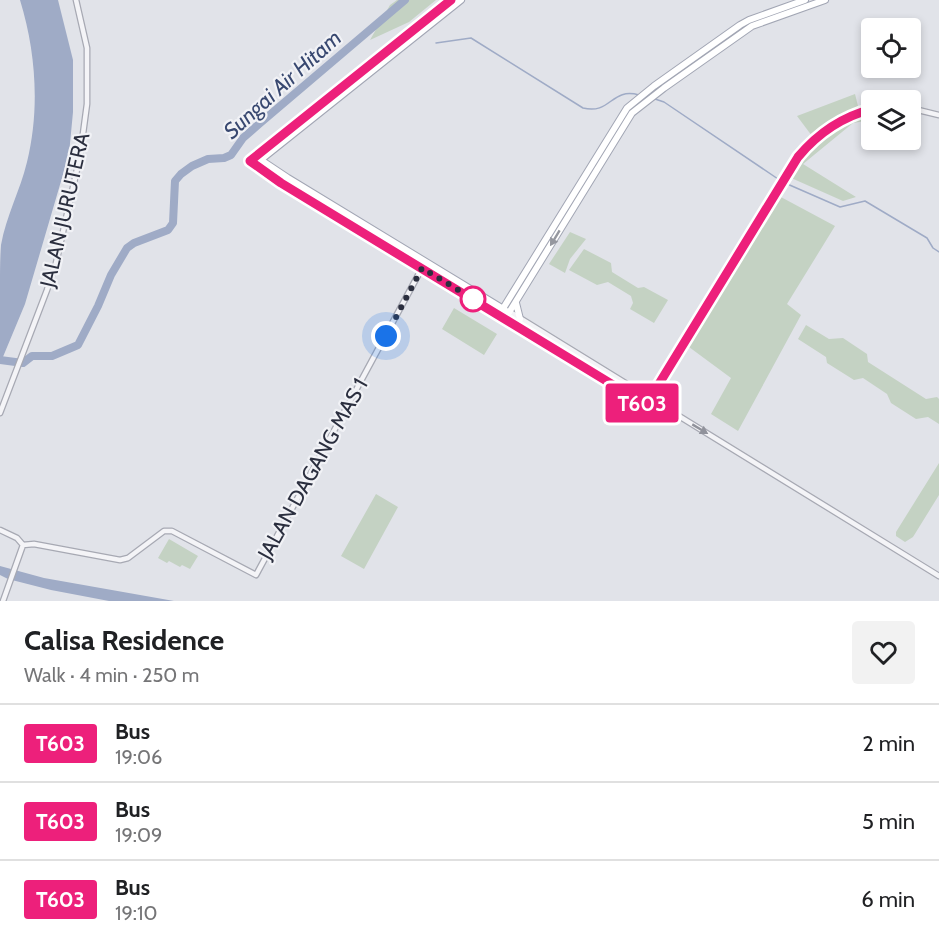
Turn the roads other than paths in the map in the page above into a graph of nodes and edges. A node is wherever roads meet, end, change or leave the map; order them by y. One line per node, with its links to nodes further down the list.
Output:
1 (76, 0): 24 (street, JALAN JURUTERA)
2 (451, 0): 9 (main road)
3 (460, 0): 9 (main road)
4 (805, 0): 11 (main road)
5 (825, 0): 13 (main road, one-way to 13)
6 (921, 111): 8 (street)
7 (861, 113): 19 (street)
8 (939, 115)
9 (255, 160): 10 (main road); 12 (main road)
10 (422, 268): 16 (main road); 27 (street, JALAN DAGANG MAS 1)
11 (509, 298): 12 (main road); 14 (main road)
12 (492, 302): 14 (main road)
13 (516, 303): 15 (main road); 18 (main road)
14 (503, 308): 15 (main road); 16 (main road)
15 (510, 312): 17 (main road); 18 (street)
16 (498, 315): 17 (main road)
17 (505, 319): 21 (street)
18 (520, 319): 20 (street)
19 (657, 388): 20 (street); 22 (street); 23 (street)
20 (638, 391): 22 (street)
21 (633, 398): 22 (street); 25 (street)
22 (651, 399): 23 (street)
23 (662, 406): 28 (street, one-way to 28)
24 (0, 413)
25 (640, 417)
26 (0, 530): 27 (street)
27 (23, 546): 29 (street)
28 (939, 576)
29 (3, 601)

